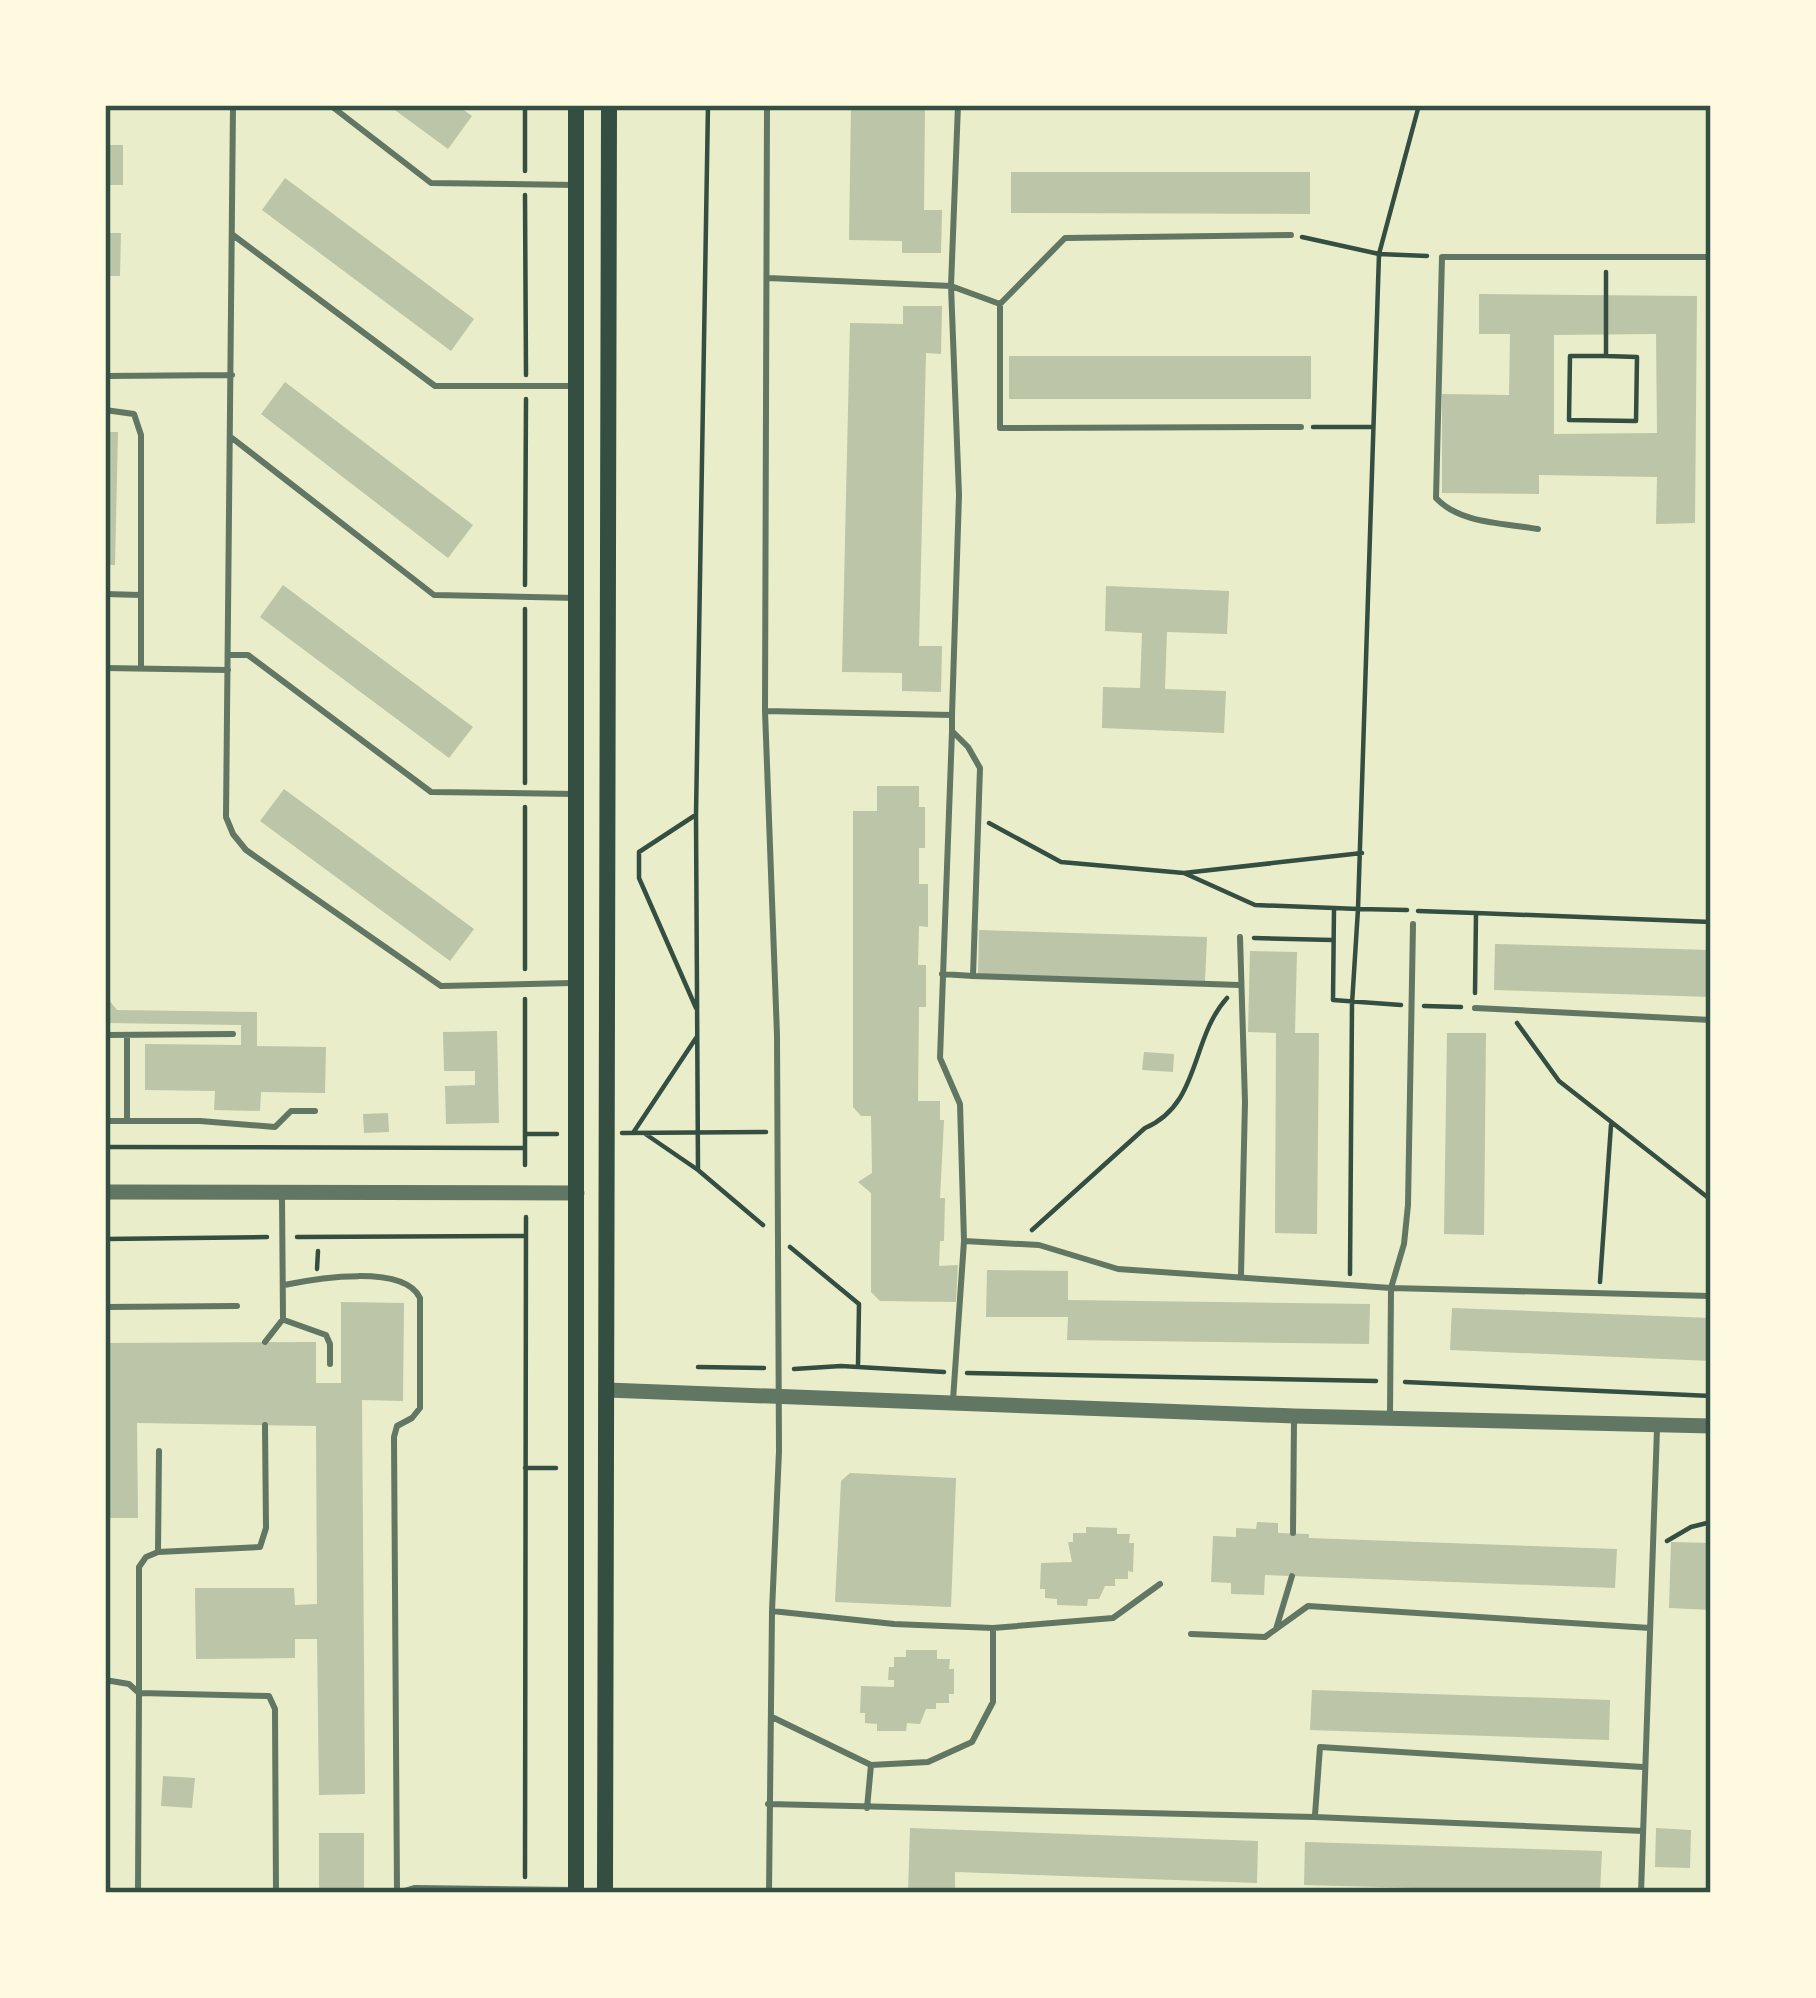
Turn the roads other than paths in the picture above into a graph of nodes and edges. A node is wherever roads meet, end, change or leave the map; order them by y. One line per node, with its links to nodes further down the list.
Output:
1 (233, 105): 8 (lane)
2 (330, 105): 7 (lane)
3 (576, 105): 7 (main road)
4 (609, 105): 49 (main road)
5 (766, 105): 11 (lane)
6 (958, 105): 12 (lane)
7 (576, 185): 16 (main road)
8 (233, 235): 14 (lane); 16 (lane)
9 (1291, 235): 13 (lane)
10 (1711, 257): 20 (lane)
11 (768, 278): 12 (lane); 28 (lane)
12 (951, 286): 13 (lane); 29 (lane)
13 (1000, 304): 18 (lane)
14 (232, 375): 15 (lane); 19 (lane)
15 (105, 376)
16 (576, 386): 23 (main road)
17 (105, 410): 22 (lane)
18 (1301, 427)
19 (232, 438): 23 (lane); 24 (lane)
20 (1538, 529)
21 (105, 594): 22 (lane)
22 (141, 595): 26 (lane)
23 (576, 598): 31 (main road)
24 (228, 655): 27 (lane); 31 (lane)
25 (105, 668): 26 (lane)
26 (141, 668): 27 (lane)
27 (228, 670): 36 (lane)
28 (765, 711): 29 (lane); 62 (lane)
29 (952, 715): 30 (lane)
30 (952, 731): 34 (lane); 35 (lane)
31 (576, 794): 36 (main road)
32 (1413, 924): 53 (lane)
33 (1240, 937): 37 (lane)
34 (942, 974): 35 (lane); 50 (lane)
35 (974, 976): 37 (lane)
36 (576, 983): 48 (main road)
37 (1239, 985): 51 (lane)
38 (1475, 1008): 39 (lane)
39 (1711, 1020)
40 (233, 1034): 42 (lane)
41 (105, 1035): 42 (lane)
42 (128, 1035): 45 (lane)
43 (315, 1111): 45 (lane)
44 (105, 1121): 45 (lane)
45 (127, 1121)
46 (105, 1192): 47 (street)
47 (282, 1192): 48 (street); 52 (lane)
48 (577, 1193): 49 (main road); 60 (main road)
49 (607, 1193): 61 (main road)
50 (964, 1241): 51 (lane); 63 (lane)
51 (1241, 1277): 53 (lane)
52 (284, 1285): 57 (lane); 91 (lane)
53 (1391, 1288): 54 (lane); 65 (lane)
54 (1711, 1295)
55 (237, 1306): 56 (lane)
56 (105, 1307)
57 (283, 1319): 58 (lane); 59 (lane)
58 (265, 1342)
59 (330, 1364)
60 (577, 1389): 61 (main road); 88 (main road)
61 (607, 1390): 62 (street); 92 (main road)
62 (778, 1396): 63 (street); 74 (lane)
63 (953, 1404): 64 (street)
64 (1294, 1417): 65 (street); 70 (lane)
65 (1390, 1418): 67 (street)
66 (265, 1425): 71 (lane)
67 (1657, 1425): 68 (street); 76 (lane)
68 (1711, 1426)
69 (159, 1451): 71 (lane)
70 (1292, 1533)
71 (158, 1552): 80 (lane)
72 (1292, 1576): 77 (lane)
73 (1160, 1584): 75 (lane)
74 (772, 1611): 75 (lane); 81 (lane)
75 (993, 1628): 82 (lane)
76 (1650, 1628): 77 (lane); 83 (lane)
77 (1276, 1629): 78 (lane)
78 (1191, 1634)
79 (105, 1680): 80 (lane)
80 (139, 1693): 89 (lane); 90 (lane)
81 (773, 1718): 82 (lane); 84 (lane)
82 (871, 1766): 85 (lane)
83 (1643, 1767): 86 (lane); 87 (lane)
84 (768, 1804): 85 (lane); 93 (lane)
85 (867, 1808): 86 (lane)
86 (1315, 1816): 87 (lane)
87 (1643, 1832): 94 (lane)
88 (576, 1892): 91 (lane)
89 (138, 1893)
90 (276, 1893)
91 (398, 1893)
92 (604, 1893)
93 (769, 1893)
94 (1641, 1893)

